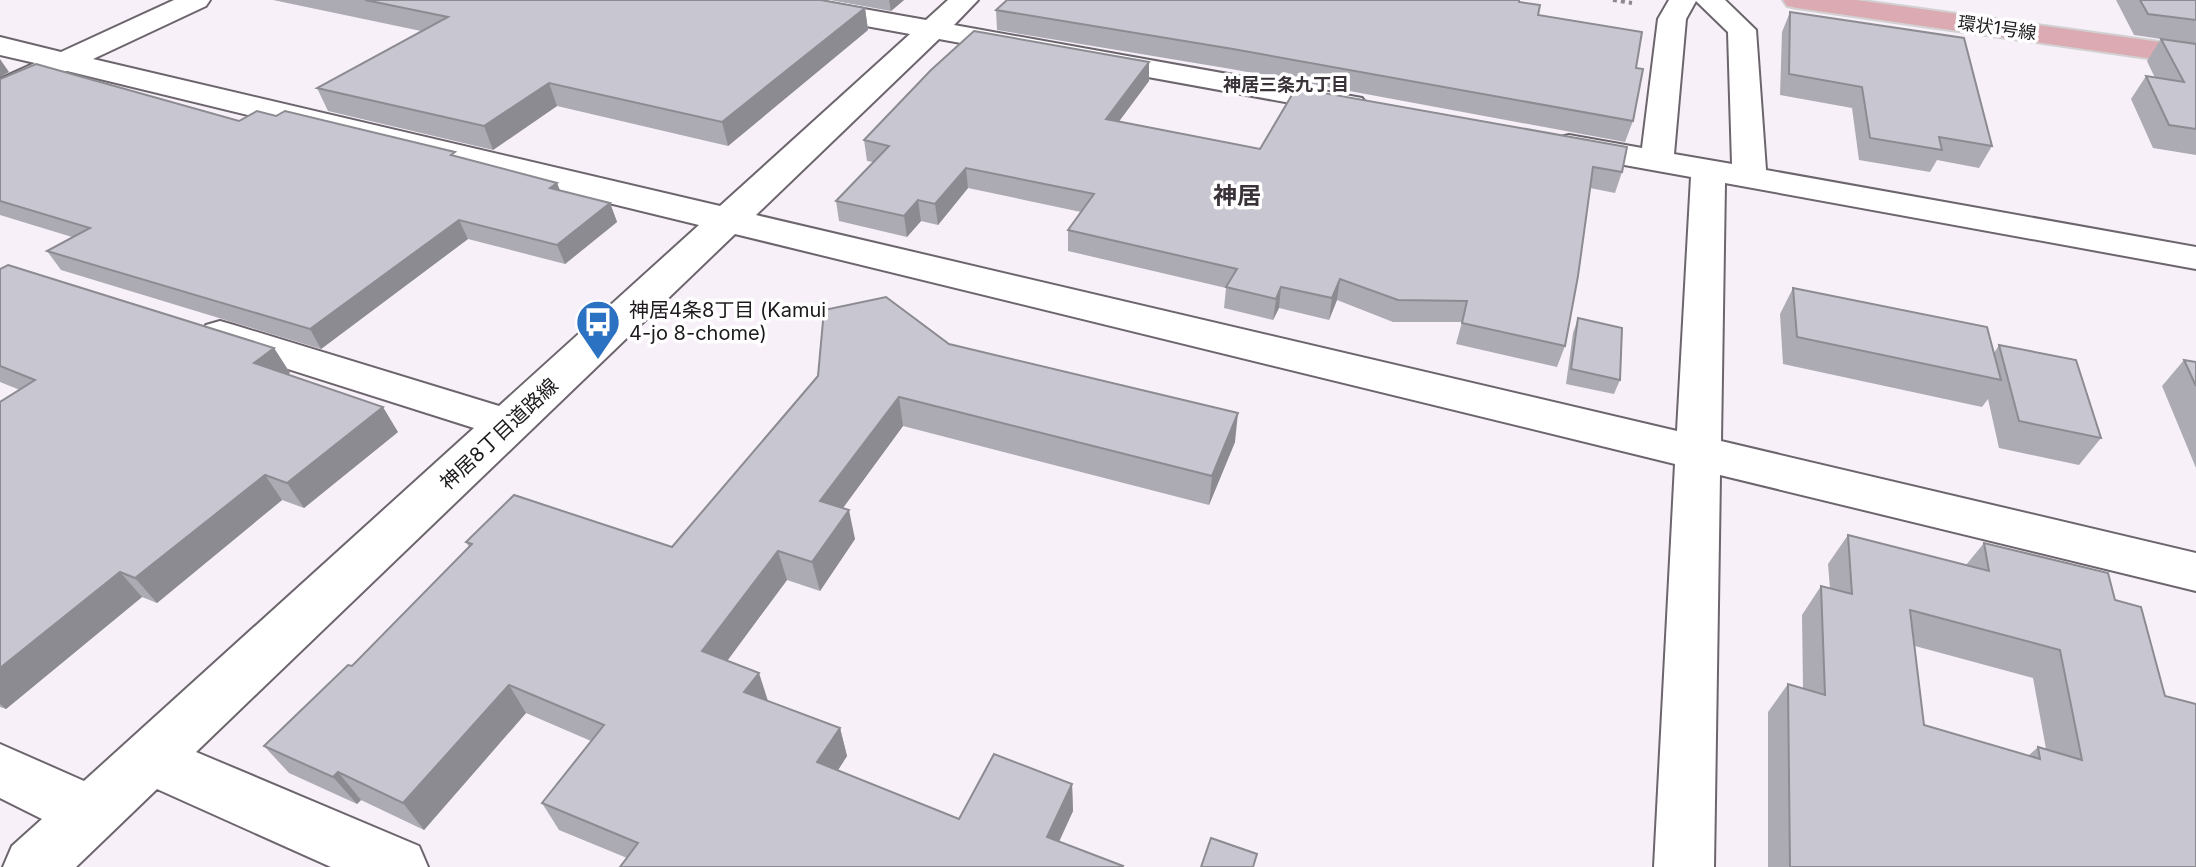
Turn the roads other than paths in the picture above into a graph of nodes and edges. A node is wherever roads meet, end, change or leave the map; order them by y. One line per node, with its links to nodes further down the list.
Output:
1 (196, 0): 9 (street)
2 (767, 0): 6 (street)
3 (1683, 0): 13 (street)
4 (1709, 0): 14 (street)
5 (1797, 0): 8 (main road, 環状1号線)
6 (949, 14): 11 (street); 15 (street, 神居8丁目道路線)
7 (0, 46): 9 (street)
8 (2196, 56)
9 (65, 61): 10 (street); 15 (street)
10 (0, 91)
11 (1380, 110)
12 (1534, 138): 13 (street)
13 (1657, 161): 14 (street)
14 (1729, 174): 16 (street); 19 (street)
15 (728, 220): 18 (street, 神居8丁目道路線); 19 (street)
16 (2196, 258)
17 (180, 322): 18 (street)
18 (509, 424): 21 (street, 神居8丁目道路線)
19 (1698, 455): 20 (street); 26 (street)
20 (2196, 572)
21 (150, 759): 23 (street, 神居8丁目道路線); 25 (street)
22 (0, 770): 23 (street)
23 (91, 813): 24 (street, 神居8丁目道路線)
24 (33, 867)
25 (398, 867)
26 (1684, 867)

